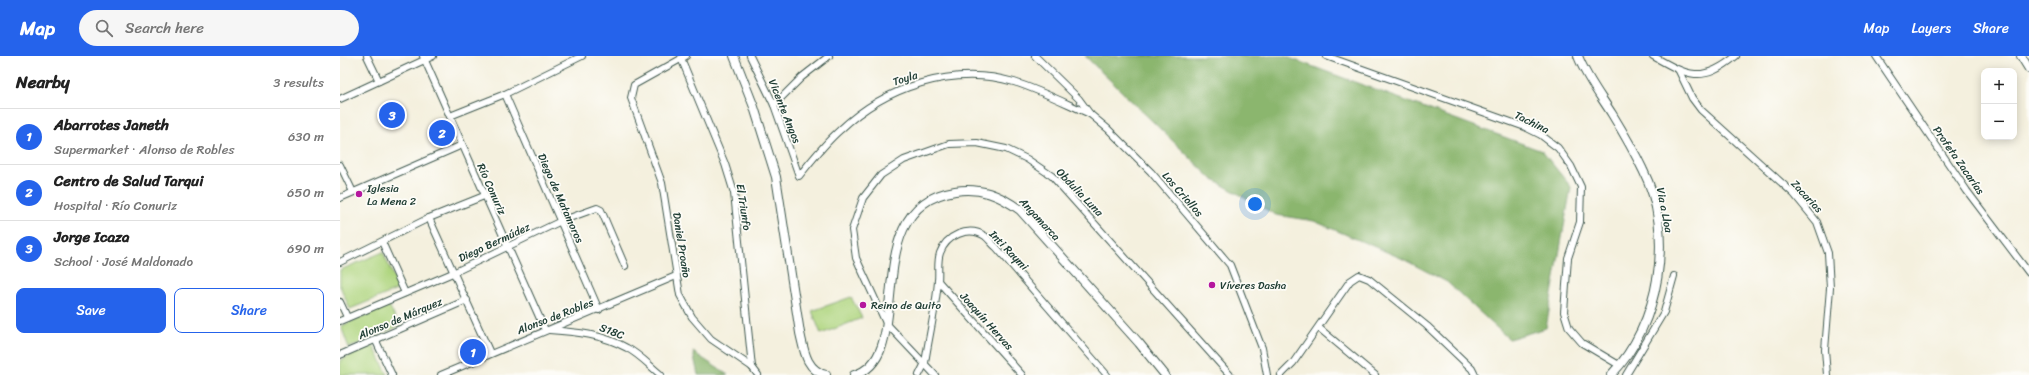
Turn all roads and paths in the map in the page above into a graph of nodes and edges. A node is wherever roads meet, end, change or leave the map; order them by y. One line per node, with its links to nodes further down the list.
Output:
1 (367, 56): 18 (street)
2 (433, 56): 15 (street)
3 (582, 56): 19 (street)
4 (734, 56): 62 (street)
5 (750, 56): 21 (street, Vicente Angos)
6 (829, 56): 21 (street)
7 (1035, 56): 22 (street, Los Criollos)
8 (1326, 56): 54 (street, Tachina)
9 (1578, 56): 54 (street, Via a Lloa)
10 (1653, 56): 17 (street)
11 (1736, 56): 17 (street)
12 (1876, 56): 37 (street, Profeta Zacarías)
13 (2021, 56): 16 (street)
14 (684, 57): 38 (street, Daniel Proaño); 55 (street, El Triunfo)
15 (423, 58): 18 (street); 23 (street, Río Conuriz)
16 (2029, 69)
17 (1679, 71): 74 (street, Zacarias)
18 (379, 81): 20 (street)
19 (505, 94): 23 (street); 31 (street, Diego de Matamoros)
20 (340, 99)
21 (774, 105): 26 (street, Vicente Angos)
22 (1090, 114): 26 (street, Toyla); 69 (street, Los Criollos)
23 (450, 116): 24 (street, Río Conuriz)
24 (462, 145): 27 (street); 28 (street, Río Conuriz)
25 (340, 165): 27 (street)
26 (800, 176)
27 (352, 192): 29 (street)
28 (484, 196): 30 (street); 33 (street, Río Conuriz)
29 (340, 198)
30 (429, 218): 32 (street); 36 (street)
31 (561, 221): 33 (street, Diego Bermúdez); 35 (street, Diego Bermúdez); 44 (street, Diego de Matamoros)
32 (382, 242): 34 (street); 41 (street)
33 (507, 247): 36 (street, Diego Bermúdez); 49 (street, Río Conuriz)
34 (340, 262)
35 (626, 266)
36 (455, 272): 41 (street, Diego Bermúdez); 42 (street)
37 (2029, 273)
38 (676, 276): 44 (street, Alonso de Robles); 55 (street, Daniel Proaño)
39 (1674, 276): 73 (street)
40 (938, 280): 53 (street, Inti Raymi); 56 (street, Inti Raymi); 66 (street, Joaquín Hervas)
41 (405, 293): 45 (street, Diego Bermúdez)
42 (467, 300): 50 (street, Alonso de Márquez); 51 (street)
43 (340, 302): 45 (street)
44 (599, 310): 49 (street, Alonso de Robles)
45 (347, 317): 46 (street, Diego Bermúdez)
46 (340, 321)
47 (886, 323): 53 (street, Obdulia Luna); 63 (street, Angamarca); 67 (street, Angamarca); 68 (street, Obdulia Luna)
48 (1319, 328): 70 (street); 71 (street); 72 (street)
49 (545, 330): 51 (street, Alonso de Robles); 60 (street, S18C)
50 (376, 339): 52 (street, Alonso de Márquez); 58 (street)
51 (490, 353): 59 (street, Alonso de Robles)
52 (340, 355)
53 (925, 363): 64 (street, Inti Raymi); 65 (street, Obdulia Luna)
54 (1618, 364): 57 (street, Via a Lloa)
55 (752, 367): 61 (street, Daniel Proaño)
56 (1105, 374)
57 (1613, 374)
58 (392, 375)
59 (441, 375)
60 (661, 375)
61 (758, 375)
62 (826, 375)
63 (854, 375)
64 (919, 375)
65 (935, 375)
66 (1022, 375)
67 (1165, 375)
68 (1230, 375)
69 (1267, 375)
70 (1281, 375)
71 (1376, 375)
72 (1475, 375)
73 (1626, 375)
74 (1827, 375)

